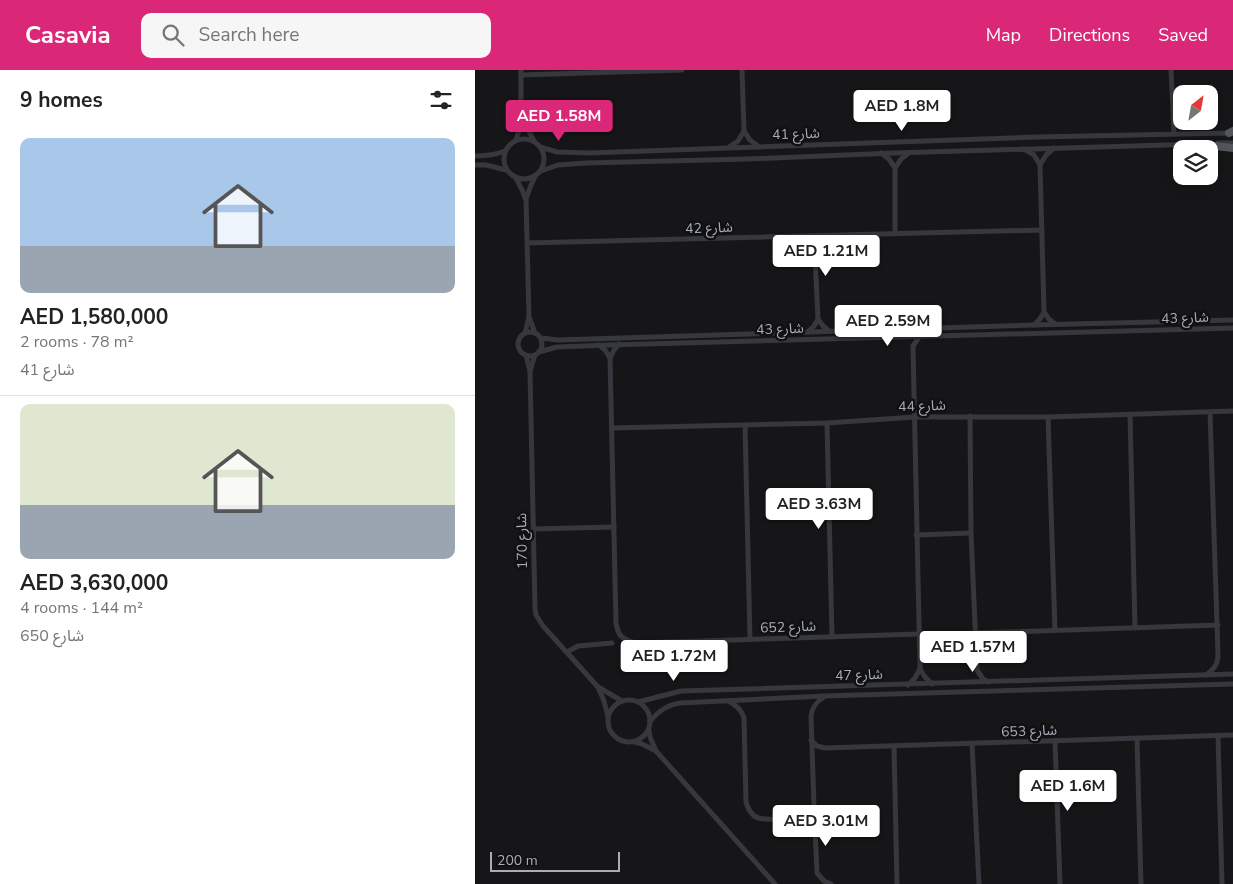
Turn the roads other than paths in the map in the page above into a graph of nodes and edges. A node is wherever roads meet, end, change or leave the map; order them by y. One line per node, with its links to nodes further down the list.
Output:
1 (682, 70): 4 (street)
2 (742, 70): 7 (street)
3 (1171, 70): 9 (street)
4 (597, 71): 5 (street)
5 (521, 73): 6 (street)
6 (522, 102): 10 (street); 11 (street)
7 (744, 131): 15 (street); 18 (street)
8 (1232, 132): 9 (street, شارع 41)
9 (1173, 134): 15 (street, شارع 41)
10 (516, 140): 11 (street); 22 (street)
11 (534, 141): 17 (street)
12 (1218, 143): 13 (street, شارع 41)
13 (1233, 143)
14 (1173, 145): 19 (street, شارع 41)
15 (758, 146): 18 (street, شارع 41)
16 (1218, 146): 20 (main road)
17 (541, 147): 18 (street, شارع 41); 30 (street)
18 (728, 148)
19 (1054, 148): 21 (street, شارع 41); 27 (street)
20 (1233, 148)
21 (1024, 149): 23 (street, شارع 41); 27 (street)
22 (505, 151): 25 (street); 29 (street)
23 (910, 152): 24 (street, شارع 41); 28 (street)
24 (881, 153): 28 (street); 30 (street, شارع 41)
25 (475, 156)
26 (475, 165): 29 (street)
27 (1040, 165): 34 (street)
28 (895, 168): 35 (street)
29 (506, 170): 32 (street)
30 (541, 171): 31 (street)
31 (535, 176): 32 (street); 33 (street)
32 (516, 178): 33 (street)
33 (526, 200): 37 (street)
34 (1042, 230): 35 (street, شارع 42); 38 (street)
35 (895, 234): 36 (street, شارع 42)
36 (814, 236): 37 (street, شارع 42); 40 (street)
37 (527, 243): 39 (street)
38 (1044, 312): 42 (street); 43 (street)
39 (529, 317): 47 (street); 48 (street)
40 (818, 319): 45 (street); 46 (street)
41 (1233, 320): 42 (street, شارع 43)
42 (1056, 324): 43 (street, شارع 43)
43 (1033, 325): 45 (street, شارع 43)
44 (1233, 328): 50 (street, شارع 43)
45 (829, 331): 46 (street, شارع 43)
46 (807, 332): 51 (street, شارع 43)
47 (525, 333): 48 (street); 56 (street)
48 (535, 333): 51 (street)
49 (899, 337): 50 (street, شارع 43); 52 (street, شارع 43); 54 (street)
50 (919, 337): 54 (street)
51 (541, 338): 55 (street)
52 (619, 344): 53 (street, شارع 43); 57 (street)
53 (599, 345): 55 (street, شارع 43); 57 (street)
54 (913, 349): 63 (street)
55 (537, 353): 56 (street); 58 (street, شارع 170)
56 (526, 355): 58 (street, شارع 170)
57 (610, 358): 67 (street, شارع 652)
58 (530, 371): 69 (street, شارع 170)
59 (1233, 411): 60 (street, شارع 44)
60 (1210, 412): 61 (street, شارع 44); 72 (street)
61 (1130, 414): 64 (street, شارع 44); 73 (street)
62 (970, 416): 63 (street, شارع 44); 64 (street, شارع 44); 70 (street)
63 (915, 417): 65 (street, شارع 44); 71 (street)
64 (1048, 417): 74 (street)
65 (827, 423): 66 (street, شارع 44); 77 (street)
66 (745, 425): 67 (street, شارع 44); 78 (street)
67 (612, 428): 68 (street, شارع 652)
68 (614, 527): 69 (street); 78 (street, شارع 652)
69 (533, 529): 80 (street, شارع 170)
70 (971, 533): 71 (street); 75 (street)
71 (916, 535): 76 (street)
72 (1218, 625): 73 (street); 83 (street)
73 (1135, 628): 74 (street)
74 (1055, 630): 75 (street)
75 (975, 632): 84 (street)
76 (919, 634): 77 (street, شارع 652); 81 (street)
77 (832, 637): 78 (street, شارع 652)
78 (750, 639)
79 (612, 643): 80 (street)
80 (567, 652): 88 (street, شارع 170)
81 (919, 669): 85 (street); 87 (street)
82 (1233, 674): 83 (street, شارع 47)
83 (1205, 676): 84 (street, شارع 47)
84 (989, 683): 85 (street, شارع 47)
85 (932, 684): 87 (street, شارع 47)
86 (1233, 684): 89 (street, شارع 47)
87 (908, 685): 92 (street, شارع 47)
88 (598, 687): 91 (street, شارع 170); 93 (street, شارع 170)
89 (824, 696): 90 (street, شارع 47); 99 (street)
90 (727, 700): 94 (street, شارع 47); 108 (street)
91 (622, 701): 92 (street); 93 (street)
92 (638, 702): 94 (street)
93 (608, 717): 101 (street)
94 (650, 721): 95 (street)
95 (649, 730): 101 (street); 105 (street)
96 (1218, 735): 97 (street, شارع 653); 98 (street, شارع 653); 116 (street)
97 (1233, 735)
98 (1137, 739): 100 (street, شارع 653); 115 (street)
99 (811, 740): 104 (street); 106 (street)
100 (1055, 741): 102 (street, شارع 653); 114 (street)
101 (634, 742): 105 (street)
102 (972, 743): 103 (street, شارع 653); 113 (street)
103 (894, 746): 104 (street, شارع 653); 112 (street)
104 (825, 748): 106 (street)
105 (656, 751): 110 (street)
106 (813, 760): 107 (street)
107 (814, 806): 108 (street); 109 (street)
108 (806, 817): 109 (street)
109 (815, 821): 111 (street)
110 (775, 884)
111 (831, 884)
112 (897, 884)
113 (979, 884)
114 (1060, 884)
115 (1141, 884)
116 (1222, 884)

